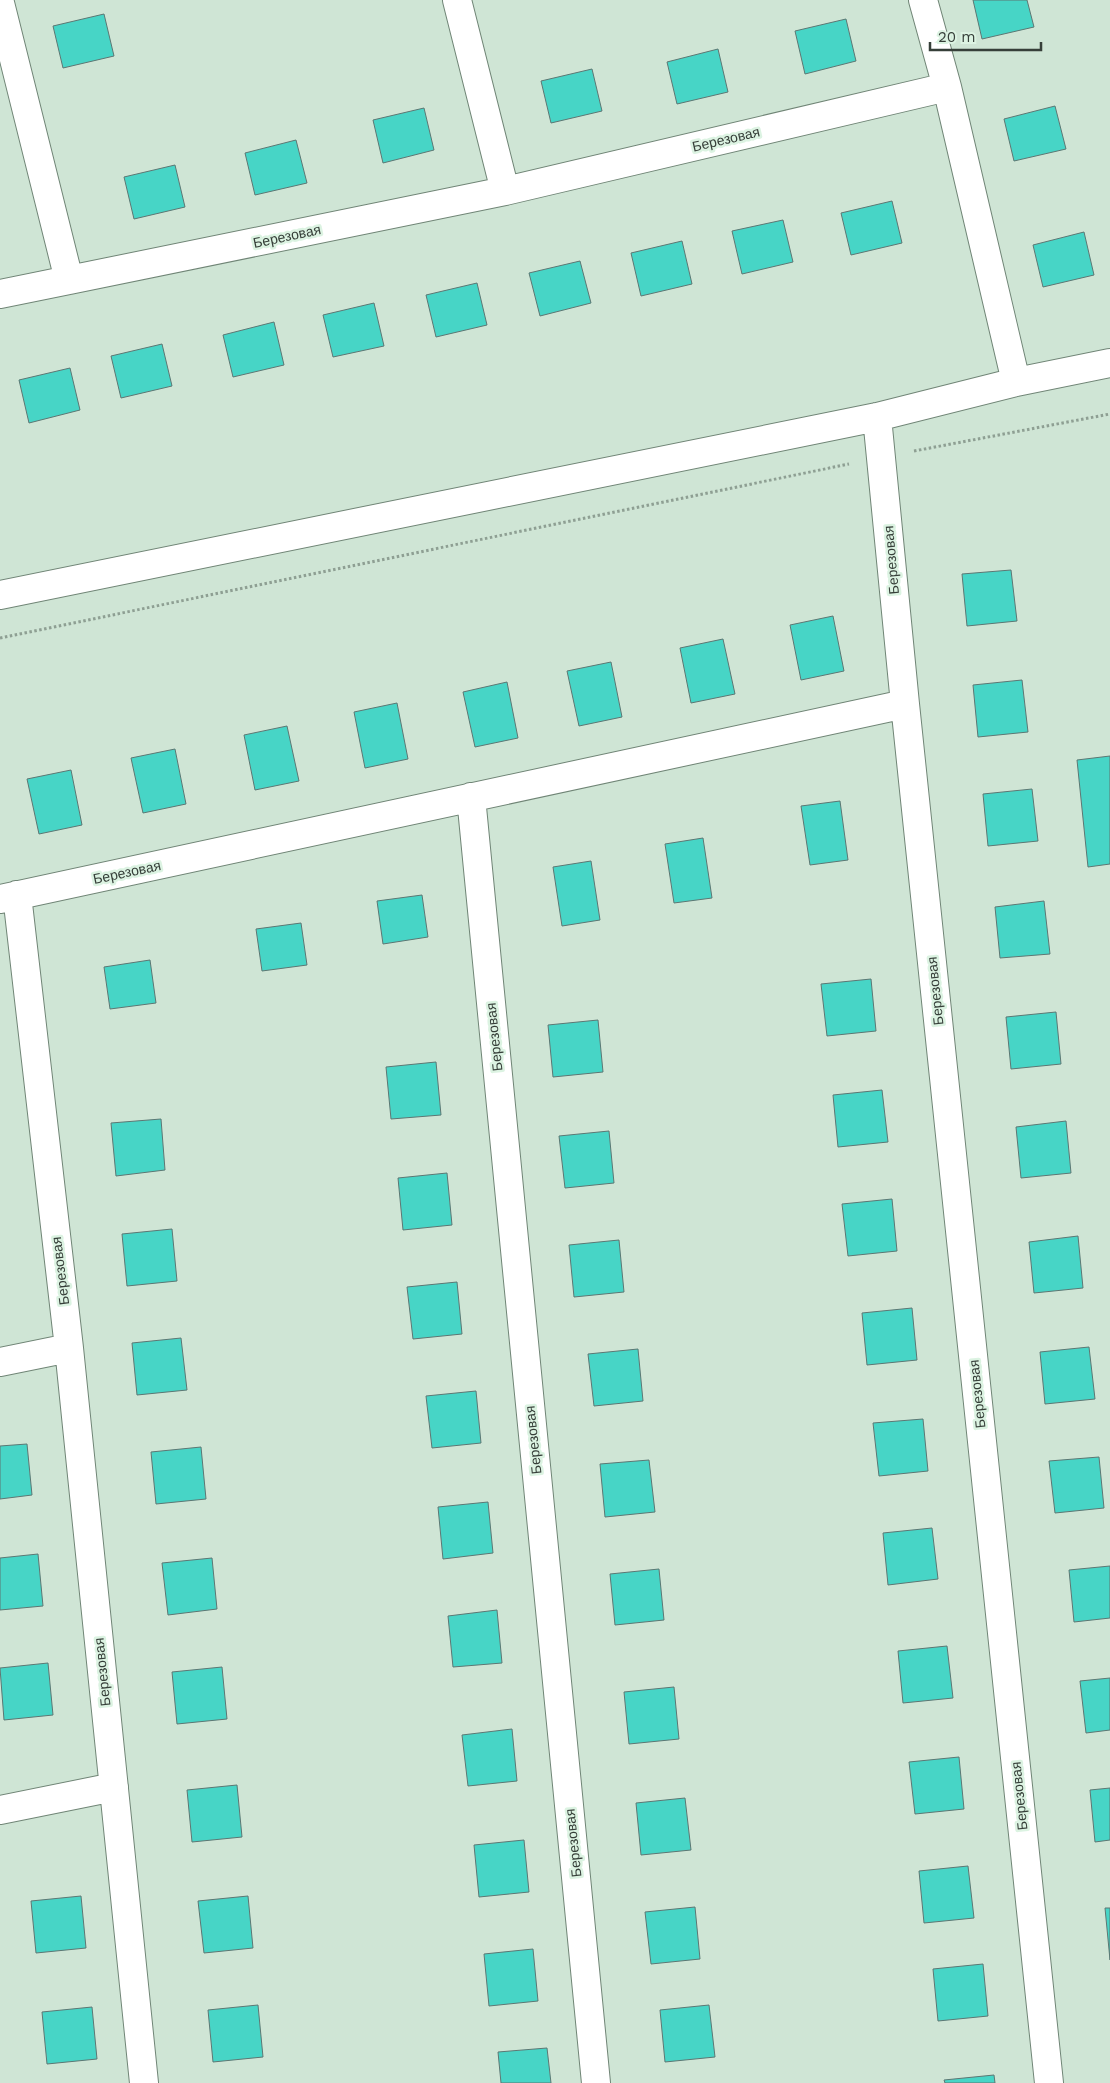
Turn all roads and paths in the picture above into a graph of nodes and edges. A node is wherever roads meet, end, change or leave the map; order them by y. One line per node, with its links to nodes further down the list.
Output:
1 (457, 0): 5 (street)
2 (924, 0): 4 (street)
3 (0, 3): 6 (street)
4 (946, 87): 5 (street, Березовая); 9 (street)
5 (505, 191): 6 (street, Березовая)
6 (69, 280): 7 (street, Березовая)
7 (0, 294)
8 (1110, 363): 9 (street)
9 (1016, 382): 11 (street)
10 (1110, 414): 12 (path)
11 (877, 417): 12 (street, Березовая); 13 (street)
12 (881, 457): 14 (path); 15 (street, Березовая)
13 (0, 595)
14 (0, 638)
15 (905, 704): 16 (street, Березовая); 24 (street, Березовая)
16 (471, 797): 17 (street, Березовая); 23 (street, Березовая)
17 (9, 897): 18 (street, Березовая)
18 (69, 1348): 19 (street); 20 (street, Березовая)
19 (0, 1362)
20 (114, 1787): 21 (street); 22 (street, Березовая)
21 (0, 1810)
22 (144, 2083)
23 (596, 2083)
24 (1049, 2083)

